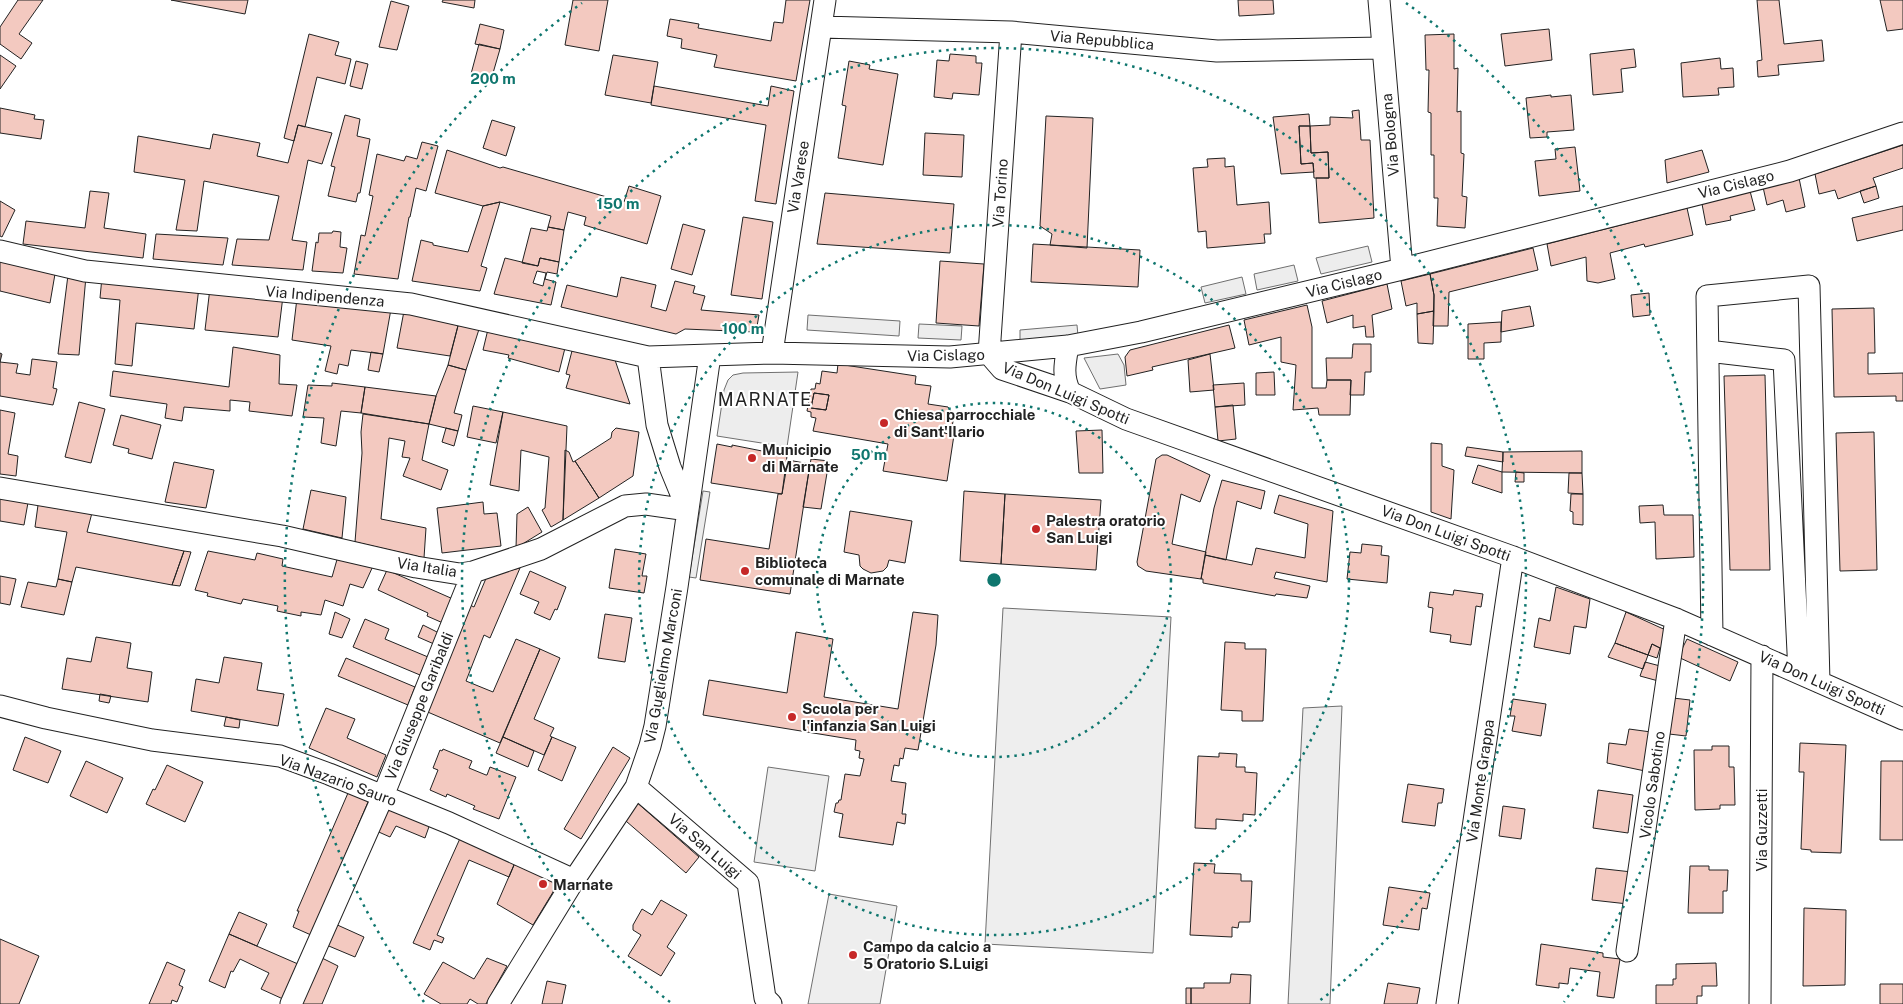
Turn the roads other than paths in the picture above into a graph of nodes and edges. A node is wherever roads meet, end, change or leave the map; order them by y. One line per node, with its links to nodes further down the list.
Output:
1 (825, 0): 3 (street, Via Varese)
2 (1379, 0): 5 (street, Via Bologna)
3 (821, 27): 4 (street, Via Repubblica); 11 (street, Via Varese)
4 (1011, 32): 5 (street, Via Repubblica); 12 (street, Via Torino)
5 (1382, 48): 8 (street, Via Bologna)
6 (1903, 132): 8 (street, Via Cislago)
7 (0, 251): 14 (street, Via Indipendenza)
8 (1402, 269): 9 (street, Via Cislago)
9 (1068, 346): 12 (street, Via Cislago); 15 (street)
10 (1708, 351): 23 (street); 25 (street); 26 (street)
11 (772, 353): 12 (street, Via Cislago); 13 (street, Via Cislago)
12 (989, 354): 15 (street, Via Don Luigi Spotti)
13 (710, 355): 14 (street, Via Indipendenza); 17 (street, Via Guglielmo Marconi)
14 (648, 357): 16 (street)
15 (1070, 392): 20 (street, Via Don Luigi Spotti)
16 (660, 434): 17 (street); 19 (street)
17 (698, 437): 19 (street, Via Guglielmo Marconi)
18 (0, 488): 21 (street, Via Italia)
19 (688, 510): 21 (street, Via Italia); 29 (street, Via Guglielmo Marconi)
20 (1513, 557): 22 (street, Via Don Luigi Spotti); 36 (street, Via Monte Grappa)
21 (473, 572): 30 (street, Via Giuseppe Garibaldi)
22 (1676, 619): 23 (street, Via Don Luigi Spotti); 32 (street, Vicolo Sabotino)
23 (1712, 635): 24 (street, Via Don Luigi Spotti)
24 (1762, 656): 25 (street, Via Don Luigi Spotti); 37 (street, Via Guzzetti)
25 (1799, 673): 26 (street, Via Don Luigi Spotti)
26 (1820, 682): 28 (street, Via Don Luigi Spotti)
27 (0, 706): 30 (street, Via Nazario Sauro)
28 (1903, 718)
29 (636, 787): 31 (street, Via Guglielmo Marconi); 35 (street, Via San Luigi)
30 (383, 796): 31 (street, Via Nazario Sauro); 33 (street, Via Giuseppe Garibaldi)
31 (574, 880): 34 (street, Via Guglielmo Marconi)
32 (1628, 951)
33 (291, 1004)
34 (498, 1004)
35 (771, 1004)
36 (1447, 1004)
37 (1760, 1004)

